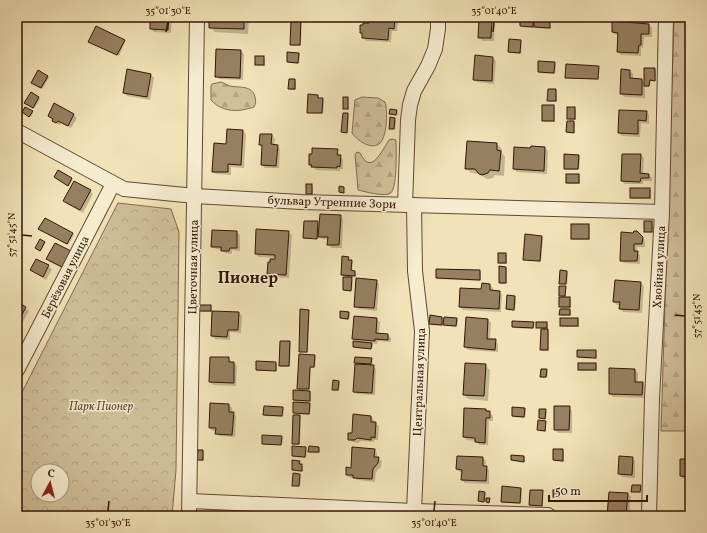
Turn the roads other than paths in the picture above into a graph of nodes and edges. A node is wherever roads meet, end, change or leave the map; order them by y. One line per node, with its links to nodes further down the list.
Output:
1 (197, 17): 6 (street, Цветочная улица)
2 (438, 17): 7 (street, Центральная улица)
3 (666, 17): 8 (street, Хвойная улица)
4 (17, 131): 5 (street, бульвар Утренние Зори)
5 (113, 184): 6 (street, бульвар Утренние Зори); 9 (street, Берёзовая улица)
6 (195, 196): 7 (street, бульвар Утренние Зори); 10 (street, Цветочная улица)
7 (409, 205): 8 (street, бульвар Утренние Зори); 11 (street, Центральная улица)
8 (662, 212): 14 (street, Хвойная улица)
9 (17, 370)
10 (190, 501): 11 (street); 13 (street, Цветочная улица)
11 (414, 511): 12 (street)
12 (548, 515)
13 (189, 516)
14 (649, 516)

